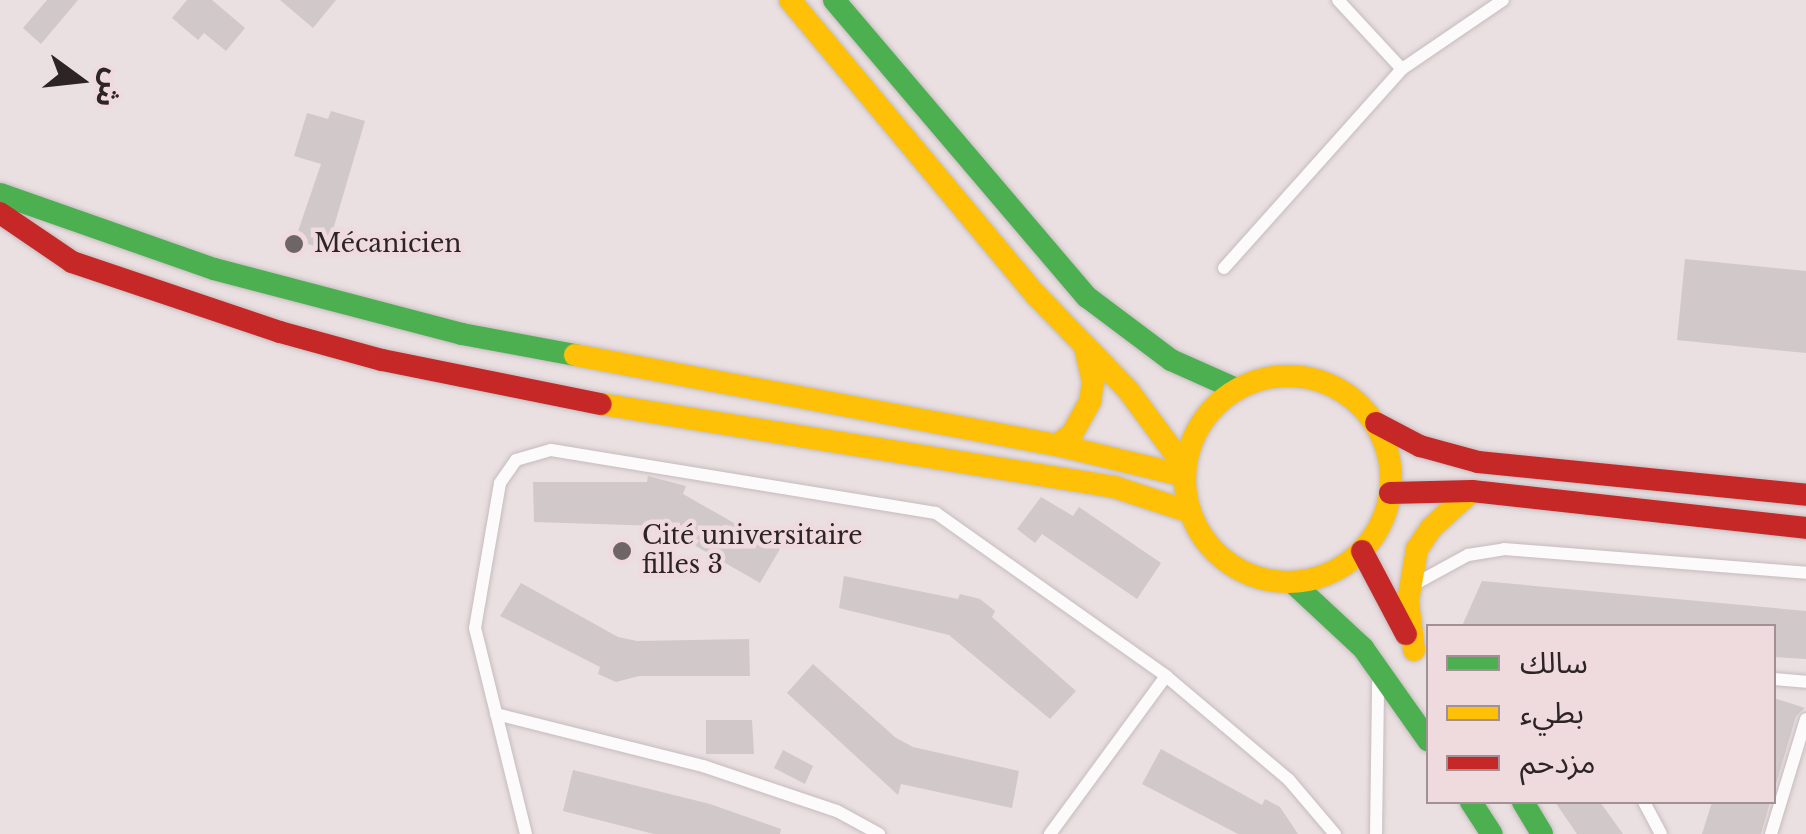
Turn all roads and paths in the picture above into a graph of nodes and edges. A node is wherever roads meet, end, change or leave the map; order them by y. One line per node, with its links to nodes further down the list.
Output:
1 (790, 0): 9 (main road)
2 (834, 0): 10 (main road)
3 (1338, 0): 5 (lane)
4 (1503, 0): 5 (lane)
5 (1402, 70): 8 (lane)
6 (0, 194): 12 (main road)
7 (0, 213): 17 (main road)
8 (1224, 268)
9 (1086, 346): 12 (main road); 13 (main road)
10 (1236, 389): 11 (main road); 13 (main road)
11 (1376, 424): 15 (main road); 16 (main road)
12 (1058, 446): 13 (main road)
13 (1185, 472): 17 (main road)
14 (1472, 491): 15 (main road); 18 (main road); 22 (main road)
15 (1390, 493): 19 (main road)
16 (1806, 495)
17 (1190, 512): 21 (main road)
18 (1806, 528)
19 (1362, 551): 21 (main road); 23 (main road)
20 (1806, 573): 22 (lane)
21 (1293, 582): 24 (main road)
22 (1409, 588): 23 (main road)
23 (1421, 659)
24 (1378, 670): 30 (main road); 38 (lane)
25 (1166, 676): 28 (lane); 36 (lane); 37 (lane)
26 (1776, 679): 27 (lane)
27 (1806, 682)
28 (496, 714): 34 (lane); 35 (lane)
29 (1806, 719): 42 (lane)
30 (1426, 737)
31 (1472, 804): 39 (main road)
32 (1524, 804): 40 (main road)
33 (1645, 804): 41 (lane)
34 (526, 834)
35 (880, 834)
36 (1050, 834)
37 (1335, 834)
38 (1376, 834)
39 (1492, 834)
40 (1542, 834)
41 (1661, 834)
42 (1771, 834)

